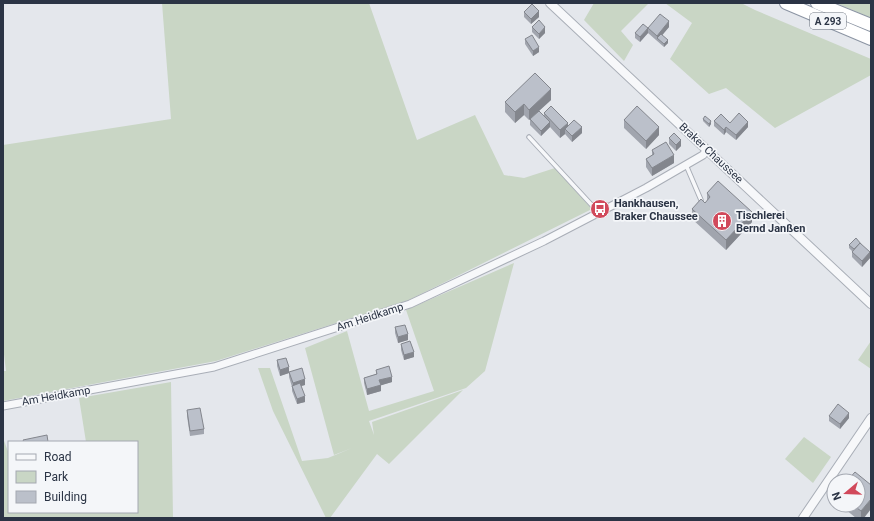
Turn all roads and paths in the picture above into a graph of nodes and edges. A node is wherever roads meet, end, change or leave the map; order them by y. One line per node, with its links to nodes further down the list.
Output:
1 (550, 3): 7 (street, Braker Chaussee)
2 (786, 3): 5 (highway, A 293)
3 (817, 3): 4 (highway, A 293)
4 (871, 25)
5 (871, 39)
6 (529, 137): 10 (lane)
7 (707, 150): 8 (street, Am Heidkamp); 11 (street, Braker Chaussee)
8 (686, 165): 9 (lane); 10 (street, Am Heidkamp)
9 (701, 200)
10 (599, 213): 12 (street, Am Heidkamp)
11 (871, 304)
12 (3, 406)
13 (871, 418): 14 (street)
14 (803, 518)

